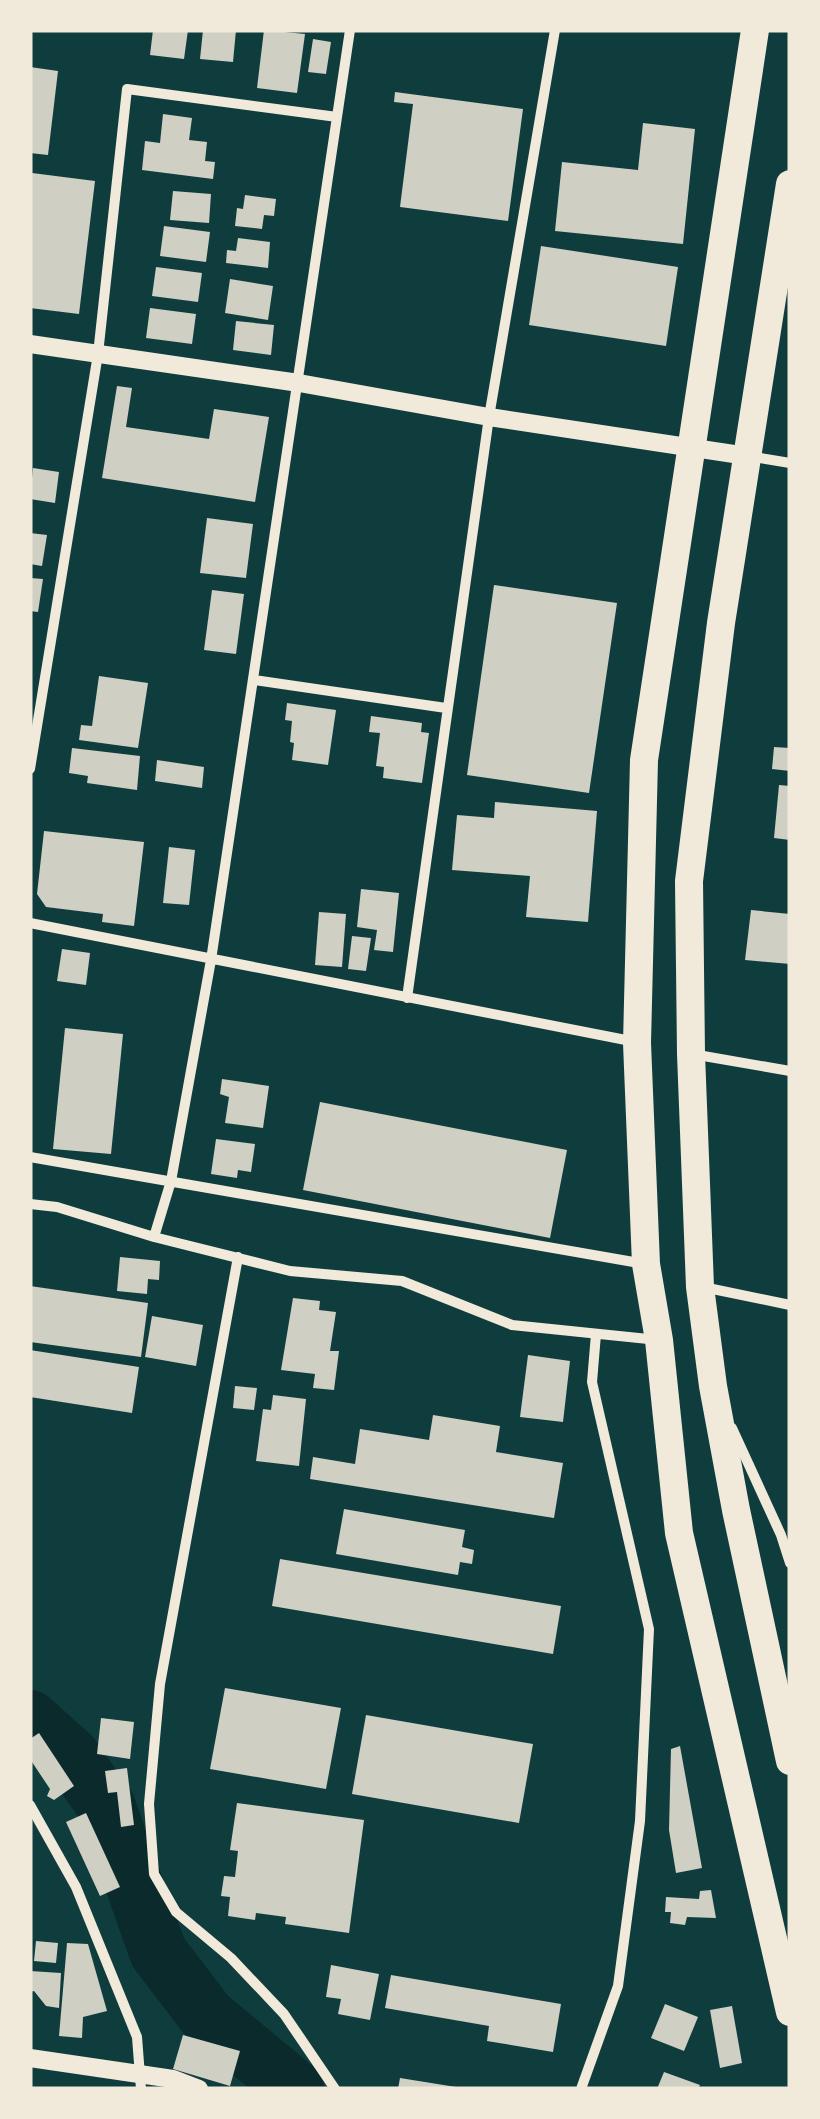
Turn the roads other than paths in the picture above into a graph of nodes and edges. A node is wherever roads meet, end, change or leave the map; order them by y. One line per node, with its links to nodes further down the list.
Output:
1 (350, 30): 4 (street)
2 (554, 30): 9 (street)
3 (755, 30): 10 (highway)
4 (337, 117): 7 (street); 8 (street)
5 (790, 184): 11 (highway)
6 (30, 344): 7 (street)
7 (98, 354): 8 (street); 15 (street)
8 (299, 383): 9 (street); 13 (street)
9 (490, 417): 10 (street); 14 (street)
10 (692, 449): 11 (street); 19 (highway)
11 (747, 456): 12 (street); 20 (highway)
12 (790, 463)
13 (254, 680): 14 (street); 17 (street)
14 (446, 708): 18 (street)
15 (30, 769)
16 (30, 923): 17 (street)
17 (211, 960): 18 (street); 23 (street)
18 (407, 998): 19 (street)
19 (637, 1042): 27 (highway)
20 (690, 1054): 21 (street); 28 (highway)
21 (790, 1071)
22 (30, 1157): 23 (street)
23 (171, 1181): 25 (street); 27 (street)
24 (30, 1204): 25 (street)
25 (154, 1237): 26 (street)
26 (238, 1258): 30 (street); 40 (street)
27 (646, 1264): 31 (highway)
28 (700, 1287): 29 (street); 32 (highway)
29 (790, 1305)
30 (596, 1334): 31 (street); 41 (street)
31 (660, 1340): 36 (highway)
32 (713, 1386): 33 (street); 34 (highway)
33 (790, 1563)
34 (790, 1761)
35 (30, 1805): 38 (street)
36 (790, 2012)
37 (30, 2058): 38 (street)
38 (141, 2082): 39 (street)
39 (199, 2089)
40 (335, 2089)
41 (581, 2089)

